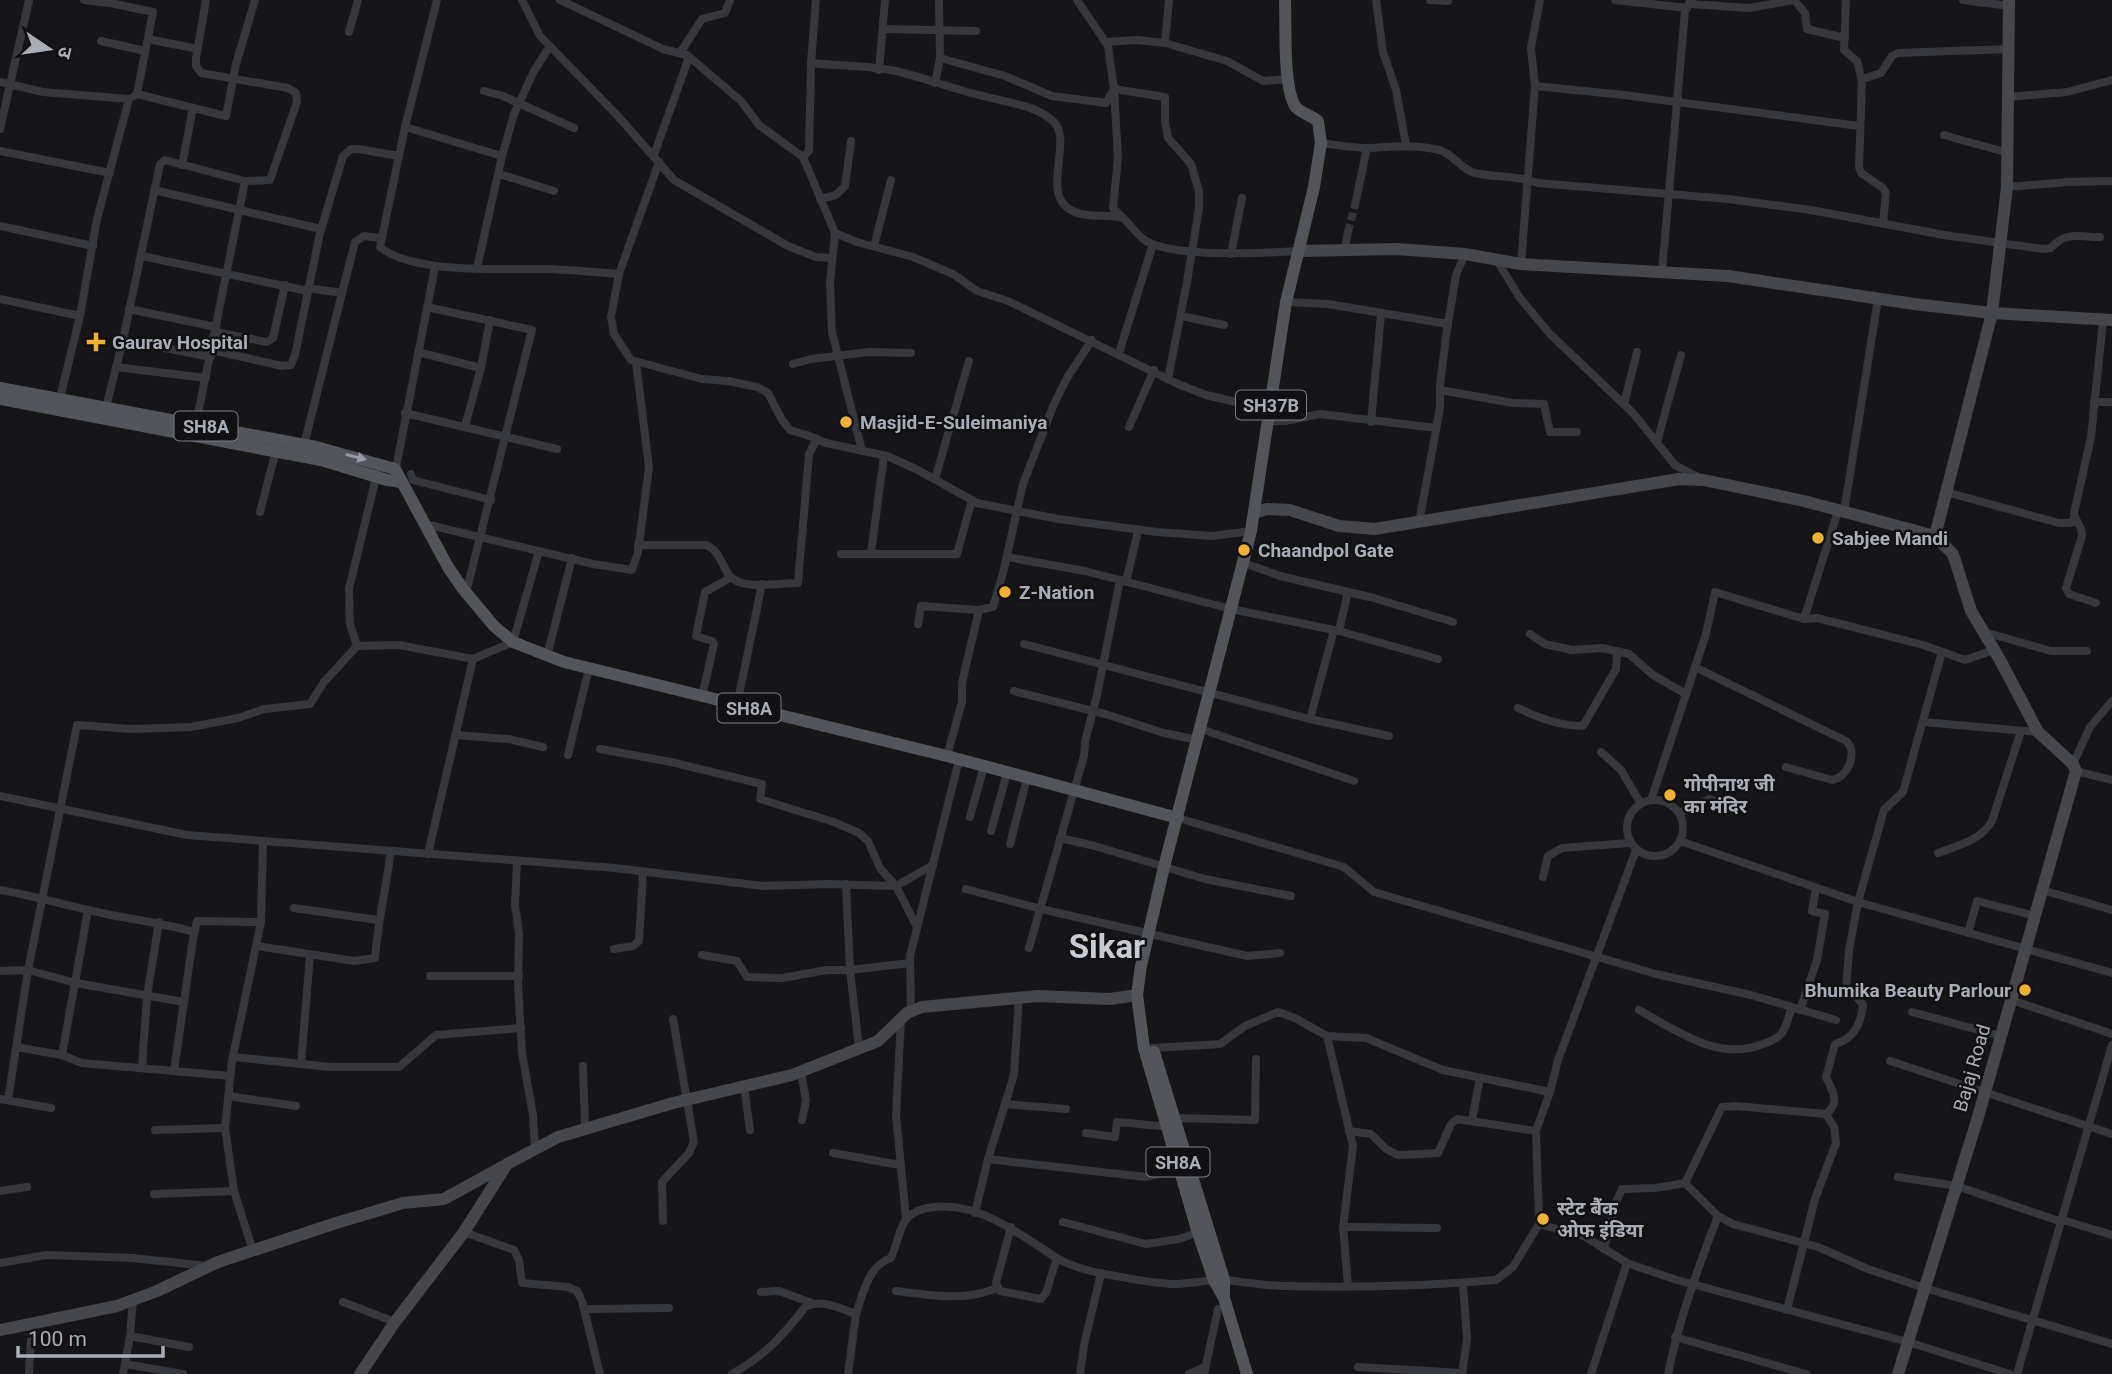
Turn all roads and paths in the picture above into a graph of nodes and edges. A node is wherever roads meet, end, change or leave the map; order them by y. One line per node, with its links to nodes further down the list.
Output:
1 (29, 0): 50 (street)
2 (85, 0): 24 (street)
3 (206, 0): 38 (street)
4 (255, 0): 46 (street)
5 (358, 0): 30 (street)
6 (437, 0): 60 (street)
7 (522, 0): 36 (street)
8 (560, 0): 40 (street)
9 (730, 0): 40 (street)
10 (816, 0): 42 (street)
11 (885, 0): 27 (street)
12 (939, 0): 28 (street)
13 (1077, 0): 34 (street)
14 (1169, 0): 35 (street)
15 (1285, 0): 44 (main road)
16 (1376, 0): 66 (street)
17 (1430, 0): 23 (street)
18 (1540, 0): 51 (street)
19 (1615, 0): 26 (street)
20 (1794, 0): 26 (street); 31 (street)
21 (1846, 0): 31 (street)
22 (1963, 0): 25 (street)
23 (1448, 1)
24 (111, 2): 32 (street)
25 (2009, 3): 37 (street)
26 (1689, 4): 56 (street)
27 (883, 29): 28 (street); 43 (street)
28 (938, 29): 29 (street); 41 (street)
29 (976, 31)
30 (349, 32)
31 (1845, 38): 45 (street)
32 (148, 39): 38 (street); 39 (street)
33 (101, 41): 39 (street)
34 (1105, 42): 35 (street); 52 (street)
35 (1165, 43): 44 (street)
36 (550, 46): 57 (street); 73 (street)
37 (2008, 49): 45 (street); 55 (street)
38 (198, 50): 46 (street)
39 (145, 51): 54 (street)
40 (685, 55): 72 (street); 73 (street)
41 (940, 58): 49 (street); 52 (street)
42 (811, 63): 43 (street); 72 (street)
43 (879, 69): 49 (street)
44 (1288, 79): 65 (main road)
45 (1862, 79): 59 (street)
46 (234, 80): 58 (street); 79 (street)
47 (2112, 80): 55 (street)
48 (0, 82): 50 (street)
49 (936, 83): 89 (street)
50 (10, 85): 54 (street); 62 (street)
51 (1535, 86): 56 (street); 77 (street)
52 (1115, 89): 89 (street); 102 (street)
53 (484, 90): 57 (street)
54 (133, 97): 58 (street); 75 (street)
55 (2008, 97): 69 (street)
56 (1676, 102): 59 (street); 84 (street)
57 (519, 103): 61 (street); 71 (street)
58 (193, 108): 74 (street)
59 (1859, 126): 90 (street)
60 (405, 127): 70 (street); 71 (street)
61 (575, 128)
62 (0, 129)
63 (1944, 135): 69 (street)
64 (851, 141): 86 (street)
65 (1321, 142): 67 (street); 103 (main road, SH37B)
66 (1406, 145): 67 (street); 77 (street)
67 (1367, 148): 87 (street)
68 (0, 151): 75 (street)
69 (2008, 153): 81 (street)
70 (398, 156): 92 (street); 96 (street)
71 (502, 156): 76 (street)
72 (803, 157): 86 (street)
73 (657, 159): 107 (street); 114 (street)
74 (182, 164): 79 (street); 82 (street)
75 (110, 173): 99 (street)
76 (499, 174): 83 (street); 111 (street)
77 (1528, 179): 84 (street); 109 (street)
78 (891, 180): 100 (street)
79 (245, 181): 88 (street)
80 (2112, 181): 81 (street)
81 (2007, 187): 97 (street)
82 (154, 190): 88 (street); 106 (street)
83 (554, 191)
84 (1669, 193): 90 (street); 112 (street)
85 (1242, 198): 104 (street)
86 (820, 199): 94 (street)
87 (1354, 205)
88 (239, 210): 92 (street); 113 (street)
89 (1123, 218): 98 (street)
90 (1883, 223): 97 (street)
91 (0, 226): 99 (street)
92 (321, 229): 116 (street)
93 (1348, 232): 101 (street)
94 (835, 233): 100 (street); 107 (street)
95 (2100, 237): 97 (street)
96 (382, 238): 110 (street); 117 (street)
97 (2001, 242): 123 (street)
98 (1153, 244): 102 (street); 137 (street)
99 (93, 246): 125 (street)
100 (874, 246): 133 (street)
101 (1345, 249): 103 (street); 105 (street)
102 (1191, 250): 104 (street); 126 (street)
103 (1300, 251): 104 (street); 120 (main road, SH37B)
104 (1231, 254)
105 (1465, 254): 108 (street); 129 (street)
106 (142, 257): 113 (street); 122 (street)
107 (831, 258): 140 (street)
108 (1496, 259): 109 (street); 155 (street)
109 (1521, 264): 112 (street)
110 (435, 267): 111 (street); 121 (street)
111 (477, 268): 114 (street)
112 (1662, 271): 119 (street)
113 (225, 272): 115 (street); 131 (street)
114 (619, 274): 142 (street)
115 (285, 285): 116 (street); 131 (street)
116 (308, 289): 117 (street); 138 (street)
117 (342, 293): 168 (street)
118 (0, 299): 125 (street)
119 (1878, 299): 123 (street); 183 (street)
120 (1286, 302): 124 (street); 158 (main road, SH37B)
121 (427, 307): 127 (street); 134 (street)
122 (130, 309): 131 (street); 132 (street)
123 (1992, 313): 128 (street); 178 (street)
124 (1381, 314): 129 (street); 159 (street)
125 (80, 316): 151 (street)
126 (1181, 316): 130 (street); 148 (street)
127 (490, 320): 145 (street); 165 (street)
128 (2107, 321): 153 (street)
129 (1448, 324): 150 (street)
130 (1224, 325)
131 (216, 330): 138 (street)
132 (124, 340): 138 (street); 144 (street)
133 (1092, 340): 137 (street); 181 (street)
134 (418, 352): 145 (street); 157 (street)
135 (1637, 352): 155 (street)
136 (911, 353): 140 (street)
137 (1119, 353): 146 (street)
138 (211, 354): 147 (street)
139 (1681, 355): 167 (street)
140 (838, 357): 143 (street); 171 (street)
141 (969, 361): 176 (street)
142 (636, 362): 166 (street); 192 (street)
143 (793, 364)
144 (116, 367): 147 (street); 156 (street)
145 (481, 368): 161 (street)
146 (1154, 370): 148 (street); 162 (street)
147 (206, 378): 160 (street)
148 (1168, 379): 158 (street)
149 (0, 388): 151 (main road, SH8A)
150 (1440, 390): 163 (street); 164 (street)
151 (60, 398): 156 (main road, SH8A)
152 (0, 399): 170 (main road, SH8A)
153 (2094, 402): 154 (street); 185 (street)
154 (2112, 402)
155 (1623, 404): 167 (street)
156 (106, 407): 160 (main road, SH8A)
157 (405, 413): 161 (street); 174 (street)
158 (1269, 416): 159 (street); 184 (main road, SH37B)
159 (1371, 422): 163 (street)
160 (196, 424): 168 (main road, SH8A)
161 (465, 426): 165 (street)
162 (1129, 427)
163 (1436, 428): 186 (street)
164 (1577, 432)
165 (505, 436): 169 (street); 179 (street)
166 (817, 439): 171 (street); 201 (street)
167 (1657, 442): 177 (street)
168 (304, 445): 173 (main road, SH8A, one-way to 173)
169 (557, 449)
170 (276, 451): 175 (main road, SH8A); 182 (street)
171 (862, 451): 172 (street)
172 (884, 456): 176 (street); 194 (street)
173 (379, 463): 174 (main road, SH8A); 175 (street)
174 (400, 476): 175 (main road, SH8A); 179 (street); 187 (main road, SH8A)
175 (376, 477): 215 (street)
176 (935, 479): 180 (street)
177 (1704, 480): 183 (street); 186 (street)
178 (1946, 492): 185 (street); 191 (street)
179 (491, 500): 190 (street)
180 (972, 500): 181 (street); 194 (street)
181 (1017, 511): 188 (street); 196 (street)
182 (260, 512)
183 (1841, 512): 191 (street); 207 (street)
184 (1254, 513): 186 (street); 188 (main road, SH37B)
185 (2074, 518): 204 (street)
186 (1419, 523)
187 (423, 524): 190 (street); 203 (main road, SH8A)
188 (1251, 531): 198 (main road, SH37B)
189 (1137, 535): 200 (street)
190 (482, 536): 193 (street); 203 (street)
191 (1935, 536): 211 (street)
192 (638, 545): 197 (street); 199 (street)
193 (539, 551): 197 (street); 213 (street)
194 (871, 553): 195 (street)
195 (841, 554)
196 (1007, 557): 200 (street); 206 (street)
197 (572, 558): 220 (street)
198 (1244, 563): 202 (street); 205 (main road, SH37B)
199 (730, 578): 201 (street); 229 (street)
200 (1123, 581): 205 (street); 223 (street)
201 (762, 583): 231 (street)
202 (1348, 592): 208 (street); 210 (street)
203 (466, 593): 213 (main road, SH8A)
204 (2096, 603)
205 (1231, 609): 210 (street); 227 (main road, SH37B)
206 (979, 610): 209 (street); 246 (street)
207 (1804, 619): 218 (street); 224 (street)
208 (1453, 622)
209 (918, 624)
210 (1337, 630): 222 (street); 235 (street)
211 (1984, 632): 216 (street); 219 (street)
212 (1530, 634): 217 (street)
213 (513, 642): 220 (main road, SH8A); 221 (street)
214 (1024, 644): 223 (street)
215 (357, 646): 221 (street); 258 (street)
216 (1994, 650): 218 (street); 238 (street)
217 (1617, 651): 228 (street); 232 (street)
218 (1942, 652): 236 (street)
219 (2087, 652)
220 (547, 656): 225 (main road, SH8A)
221 (473, 659): 239 (street)
222 (1438, 659)
223 (1104, 665): 227 (street); 234 (street)
224 (1695, 667): 228 (street); 248 (street)
225 (589, 668): 229 (main road, SH8A); 245 (street)
226 (1014, 691): 234 (street)
227 (1209, 693): 235 (street); 240 (main road, SH37B)
228 (1686, 694): 256 (street)
229 (702, 696): 231 (main road, SH8A)
230 (2112, 701): 233 (street)
231 (737, 705): 246 (main road, SH8A)
232 (1518, 708)
233 (2108, 709): 249 (street)
234 (1092, 712): 240 (street); 254 (street)
235 (1310, 719): 241 (street)
236 (1923, 722): 237 (street); 285 (street)
237 (2021, 731): 238 (street); 270 (street)
238 (2038, 732): 249 (street)
239 (456, 735): 242 (street); 271 (street)
240 (1199, 735): 253 (street); 262 (main road, SH37B)
241 (1389, 736)
242 (542, 747)
243 (600, 749): 278 (street)
244 (1601, 752): 257 (street)
245 (568, 755)
246 (953, 758): 247 (main road, SH8A); 273 (street)
247 (984, 766): 250 (main road, SH8A); 261 (street)
248 (1786, 767)
249 (2075, 767): 252 (street); 282 (street, Bajaj Road)
250 (1007, 773): 251 (main road, SH8A); 263 (street)
251 (1027, 778): 254 (main road, SH8A); 267 (street)
252 (2112, 780)
253 (1354, 781)
254 (1073, 790): 262 (main road, SH8A); 264 (street)
255 (0, 796): 258 (street)
256 (1651, 800): 257 (street); 260 (street)
257 (1642, 804): 268 (street)
258 (59, 807): 265 (street); 284 (street)
259 (1731, 807): 260 (street)
260 (1679, 813): 266 (street)
261 (970, 817)
262 (1178, 818): 274 (main road, SH8A); 305 (street)
263 (991, 831)
264 (1059, 838): 274 (street); 287 (street)
265 (263, 841): 269 (street); 293 (street)
266 (1680, 841): 268 (street); 279 (street)
267 (1010, 844)
268 (1633, 846): 276 (street); 305 (street)
269 (391, 851): 271 (street); 291 (street)
270 (1938, 853)
271 (428, 854): 272 (street)
272 (517, 861): 275 (street); 312 (street)
273 (933, 865): 278 (street); 294 (street)
274 (1164, 867): 283 (street); 297 (main road, SH8A)
275 (643, 872): 277 (street); 300 (street)
276 (1543, 877)
277 (846, 884): 278 (street); 308 (street)
278 (896, 886): 294 (street)
279 (1816, 888): 285 (street); 319 (street)
280 (967, 889): 287 (street)
281 (0, 890): 284 (street)
282 (2042, 890): 289 (street); 290 (street, Bajaj Road)
283 (1291, 896)
284 (42, 897): 288 (street); 307 (street)
285 (1858, 902): 295 (street); 355 (street)
286 (293, 908): 291 (street)
287 (1041, 909): 297 (street); 299 (street)
288 (88, 910): 292 (street); 313 (street)
289 (2112, 910)
290 (2035, 916): 295 (street); 301 (street, Bajaj Road)
291 (378, 920): 303 (street)
292 (159, 922): 296 (street); 315 (street)
293 (261, 922): 296 (street); 298 (street)
294 (917, 927): 306 (street)
295 (1968, 933): 301 (street)
296 (194, 934): 318 (street)
297 (1149, 934): 302 (street); 314 (main road, SH8A)
298 (257, 946): 303 (street); 335 (street)
299 (1029, 948)
300 (614, 949)
301 (2025, 949): 310 (street); 317 (street, Bajaj Road)
302 (1280, 953)
303 (310, 955): 338 (street)
304 (702, 955): 308 (street)
305 (1598, 956): 319 (street); 346 (street)
306 (910, 963): 308 (street); 322 (street)
307 (27, 970): 309 (street); 313 (street); 331 (street)
308 (850, 970): 332 (street)
309 (0, 971)
310 (2112, 973)
311 (430, 975): 312 (street)
312 (519, 976): 326 (street)
313 (76, 983): 315 (street); 334 (street)
314 (1137, 995): 316 (street); 325 (main road, SH8A)
315 (147, 996): 318 (street); 340 (street)
316 (1019, 997): 322 (street); 351 (street)
317 (2011, 1000): 327 (street); 329 (street, Bajaj Road)
318 (184, 1002): 341 (street)
319 (1796, 1008): 320 (street); 324 (street)
320 (1639, 1010)
321 (1912, 1012): 329 (street)
322 (906, 1015): 332 (street); 372 (street)
323 (673, 1019): 350 (street)
324 (1836, 1020)
325 (1140, 1023): 333 (main road, SH8A); 358 (main road, SH8A)
326 (521, 1028): 338 (street); 368 (street)
327 (2112, 1034)
328 (1327, 1036): 333 (street); 344 (street); 364 (street)
329 (2001, 1036): 347 (street, Bajaj Road)
330 (2112, 1045): 359 (street)
331 (16, 1047): 334 (street); 349 (street)
332 (859, 1048): 342 (street)
333 (1152, 1048): 358 (main road, SH8A)
334 (62, 1055): 340 (street)
335 (233, 1057): 338 (street); 343 (street)
336 (1256, 1059): 358 (street)
337 (1890, 1061): 347 (street)
338 (301, 1064)
339 (583, 1066): 361 (street)
340 (142, 1068): 341 (street)
341 (174, 1071): 343 (street)
342 (802, 1071): 345 (street); 356 (street)
343 (230, 1076): 348 (street)
344 (1480, 1078): 346 (street); 357 (street)
345 (744, 1086): 350 (street); 363 (street)
346 (1550, 1092): 365 (street)
347 (1985, 1092): 359 (street); 377 (street, Bajaj Road)
348 (228, 1096): 352 (street); 360 (street)
349 (4, 1100): 353 (street)
350 (686, 1100): 361 (street); 384 (street)
351 (1005, 1104): 354 (street); 370 (street)
352 (296, 1106)
353 (51, 1108)
354 (1066, 1109)
355 (1826, 1114): 375 (street); 394 (street)
356 (802, 1120)
357 (1472, 1120): 364 (street); 365 (street)
358 (1173, 1124): 366 (street); 373 (main road, SH8A)
359 (2090, 1126): 367 (street); 385 (street)
360 (225, 1128): 362 (street); 379 (street)
361 (585, 1129): 368 (street)
362 (155, 1130)
363 (750, 1130)
364 (1349, 1130): 389 (street)
365 (1536, 1131): 387 (street)
366 (1086, 1133)
367 (2112, 1134)
368 (535, 1149): 371 (street)
369 (833, 1153): 372 (street)
370 (988, 1159): 373 (street); 381 (street)
371 (507, 1164): 392 (street); 396 (street)
372 (900, 1165): 383 (street)
373 (1185, 1168): 391 (main road, SH8A)
374 (1898, 1177): 377 (street)
375 (1685, 1183): 382 (street); 395 (street)
376 (27, 1186): 378 (street)
377 (1956, 1186): 385 (street); 407 (street, Bajaj Road)
378 (0, 1191)
379 (234, 1191): 380 (street); 396 (street)
380 (154, 1194)
381 (975, 1213): 383 (street); 388 (street)
382 (1718, 1216): 394 (street); 404 (street)
383 (906, 1219): 417 (street)
384 (663, 1221)
385 (2062, 1221): 393 (street); 418 (street)
386 (1063, 1222): 391 (street)
387 (1539, 1224): 395 (street); 403 (street)
388 (1011, 1227): 397 (street); 406 (street)
389 (1343, 1227): 390 (street); 405 (street)
390 (1437, 1228)
391 (1203, 1231): 402 (main road, SH8A)
392 (464, 1232): 415 (street); 419 (street)
393 (2112, 1235)
394 (1805, 1243): 407 (street); 416 (street)
395 (1604, 1248): 399 (street)
396 (253, 1251): 400 (street)
397 (1057, 1258): 401 (street); 406 (street)
398 (0, 1263): 400 (street)
399 (1626, 1263): 404 (street); 441 (street)
400 (210, 1266): 410 (street)
401 (1101, 1273): 402 (street); 437 (street)
402 (1219, 1280): 405 (street); 413 (main road, SH8A)
403 (1463, 1283): 405 (street); 440 (street)
404 (1692, 1284): 416 (street); 423 (street)
405 (1348, 1286)
406 (997, 1288): 408 (street)
407 (1925, 1288): 418 (street); 424 (street, Bajaj Road)
408 (896, 1291)
409 (761, 1292): 412 (street)
410 (133, 1300): 420 (street); 422 (street)
411 (343, 1302): 419 (street)
412 (812, 1303): 417 (street); 435 (street)
413 (1221, 1304): 429 (street); 439 (main road, SH8A)
414 (669, 1308): 415 (street)
415 (584, 1309): 434 (street)
416 (1787, 1310): 424 (street)
417 (856, 1314): 436 (street)
418 (2032, 1321): 425 (street); 446 (street)
419 (395, 1322): 433 (street)
420 (32, 1323): 421 (street); 430 (street)
421 (0, 1330)
422 (130, 1336): 426 (street); 427 (street)
423 (1675, 1337): 442 (street); 443 (street)
424 (1908, 1342): 444 (street, Bajaj Road); 445 (street)
425 (2112, 1344)
426 (189, 1347)
427 (125, 1364): 431 (street); 432 (street)
428 (1358, 1367): 440 (street)
429 (1205, 1371): 438 (street)
430 (29, 1374)
431 (123, 1374)
432 (183, 1374)
433 (360, 1374)
434 (600, 1374)
435 (732, 1374)
436 (848, 1374)
437 (1080, 1374)
438 (1189, 1374)
439 (1247, 1374)
440 (1462, 1374)
441 (1591, 1374)
442 (1668, 1374)
443 (1806, 1374)
444 (1898, 1374)
445 (2010, 1374)
446 (2017, 1374)

